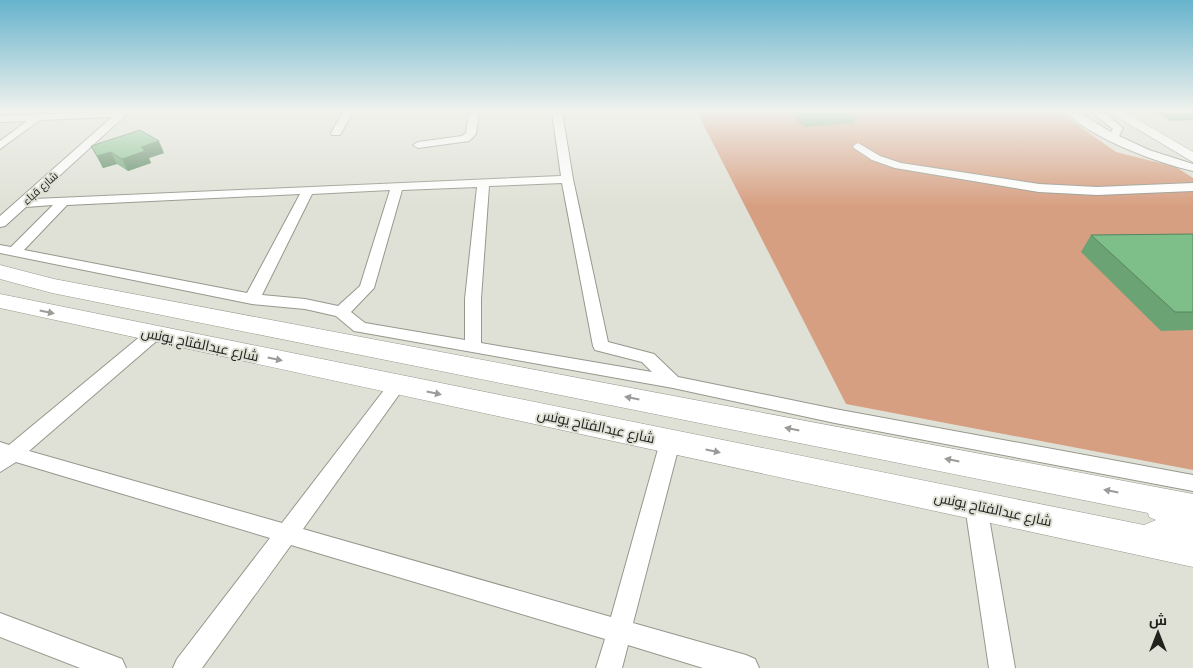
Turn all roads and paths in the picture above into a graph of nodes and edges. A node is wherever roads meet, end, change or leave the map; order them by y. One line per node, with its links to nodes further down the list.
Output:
1 (89, 143): 16 (street, شارع قباء)
2 (435, 143): 6 (street)
3 (562, 143): 10 (street)
4 (1124, 143): 9 (street)
5 (1168, 143): 8 (main road)
6 (418, 145)
7 (858, 146): 13 (street)
8 (1193, 158)
9 (1193, 168)
10 (568, 179): 11 (street); 24 (street)
11 (483, 183): 12 (street); 23 (street)
12 (397, 186): 14 (street); 21 (street)
13 (1193, 187)
14 (308, 190): 15 (street); 19 (street)
15 (64, 201): 16 (street); 18 (street)
16 (23, 203): 17 (street, شارع قباء)
17 (0, 223)
18 (5, 258): 19 (street); 29 (highway, شارع عبدالفتاح يونس, one-way to 18)
19 (252, 299): 21 (street)
20 (0, 301): 22 (highway, شارع عبدالفتاح يونس, one-way to 22)
21 (341, 312): 23 (street)
22 (154, 334): 25 (highway, شارع عبدالفتاح يونس, one-way to 25); 27 (street)
23 (473, 345): 24 (street)
24 (673, 382): 28 (street)
25 (397, 385): 26 (highway, شارع عبدالفتاح يونس, one-way to 26); 32 (street)
26 (670, 442): 30 (highway, شارع عبدالفتاح يونس, one-way to 30); 36 (street)
27 (4, 456): 32 (street)
28 (1193, 483)
29 (1141, 497): 31 (highway, شارع عبدالفتاح يونس); 33 (highway)
30 (976, 506): 33 (highway, شارع عبدالفتاح يونس); 41 (street)
31 (1193, 508)
32 (286, 534): 36 (street); 38 (street)
33 (1128, 537): 34 (highway, شارع عبدالفتاح يونس)
34 (1193, 551)
35 (0, 625): 37 (street)
36 (619, 631): 39 (street); 40 (street)
37 (113, 668)
38 (186, 668)
39 (609, 668)
40 (746, 668)
41 (1002, 668)

